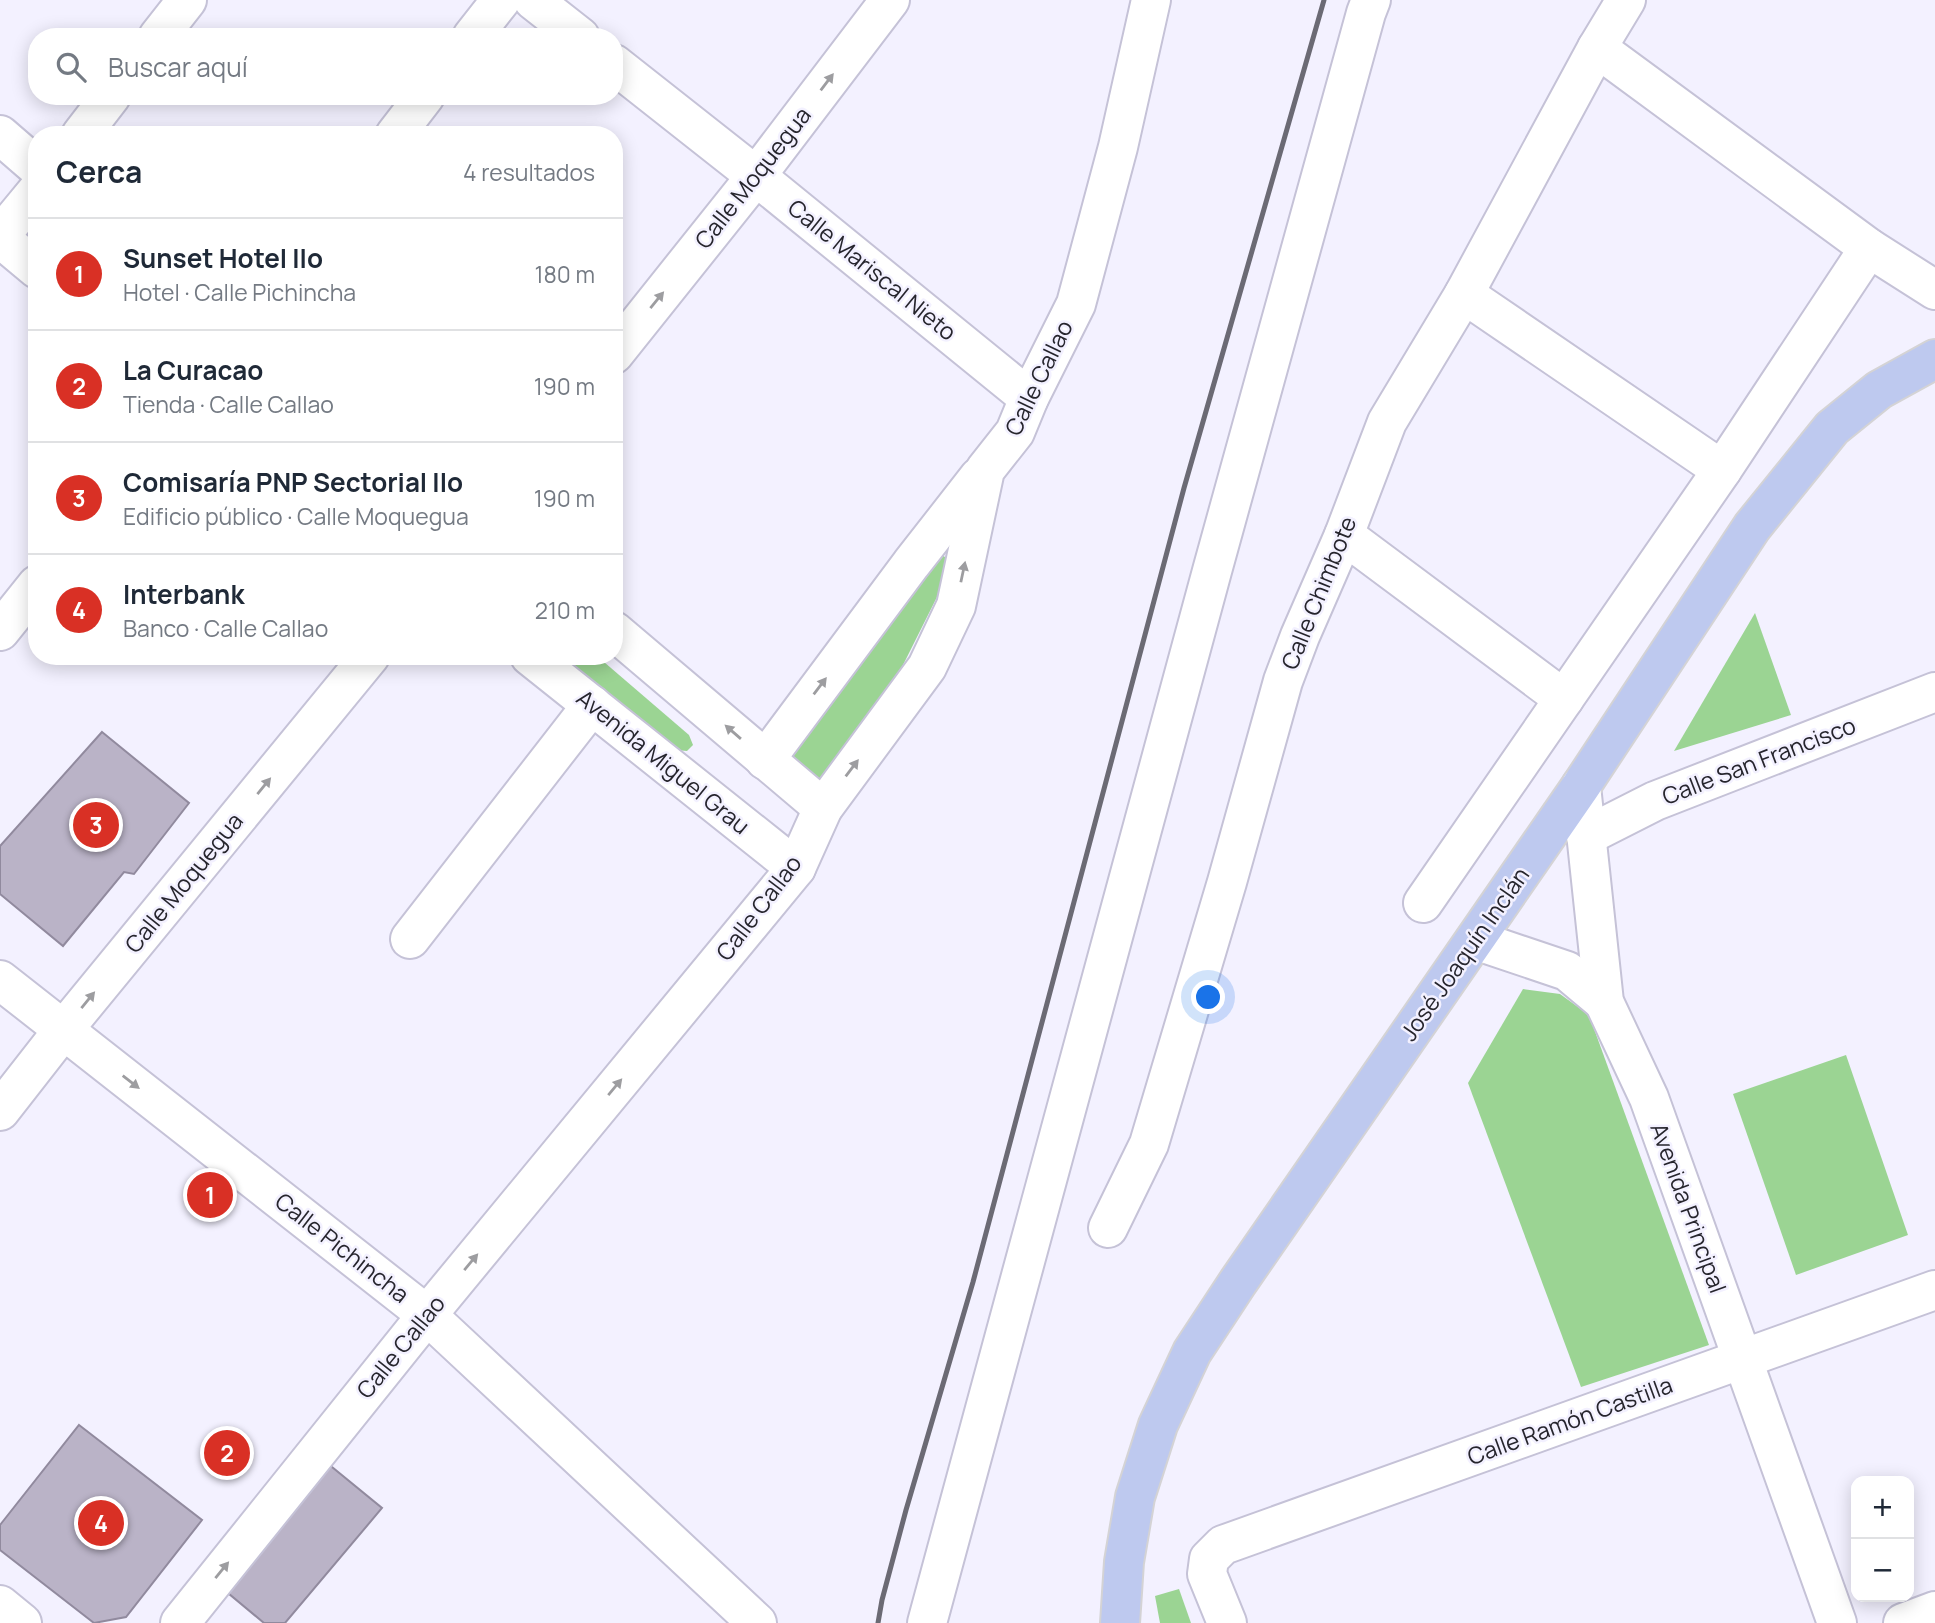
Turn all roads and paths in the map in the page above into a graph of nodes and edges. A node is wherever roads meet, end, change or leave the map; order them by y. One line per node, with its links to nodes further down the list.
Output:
1 (187, 0): 8 (street)
2 (501, 0): 9 (street)
3 (533, 0): 10 (street)
4 (890, 0): 19 (street, Calle Moquegua, one-way to 4)
5 (1151, 0): 28 (street, Calle Callao)
6 (1371, 0): 61 (street)
7 (1626, 0): 11 (street, Calle Chimbote)
8 (165, 28)
9 (479, 28)
10 (569, 28)
11 (1597, 48): 22 (street); 25 (street, Calle Chimbote)
12 (623, 71): 19 (street, Calle Mariscal Nieto)
13 (104, 105): 15 (street)
14 (418, 105): 16 (street)
15 (88, 126)
16 (402, 126)
17 (0, 135): 18 (street)
18 (28, 159)
19 (757, 176): 26 (street, Calle Moquegua, one-way to 19); 28 (street, Calle Mariscal Nieto)
20 (28, 202): 21 (street)
21 (0, 237): 23 (street)
22 (1869, 248): 24 (street); 30 (street)
23 (28, 261)
24 (1935, 290)
25 (1464, 294): 30 (street); 31 (street, Calle Chimbote)
26 (623, 343)
27 (1935, 359): 41 (main road, José Joaquín Inclán)
28 (1029, 398): 29 (street, Calle Callao)
29 (985, 470): 40 (street, one-way to 29); 42 (street, Calle Callao, one-way to 29)
30 (1722, 470): 38 (street)
31 (1344, 535): 38 (street); 52 (street, Calle Chimbote)
32 (28, 596): 33 (street)
33 (0, 631)
34 (623, 639): 40 (street, one-way to 34)
35 (363, 665): 50 (street, Calle Moquegua, one-way to 35)
36 (541, 665): 39 (street, Avenida Miguel Grau)
37 (1935, 692): 43 (street, Calle San Francisco)
38 (1564, 699): 45 (street)
39 (592, 705): 44 (street, Avenida Miguel Grau); 46 (street)
40 (765, 760): 42 (street)
41 (1581, 786): 43 (street, Avenida Principal); 47 (main road, José Joaquín Inclán)
42 (823, 807): 44 (street, Calle Callao)
43 (1586, 836): 49 (street, Avenida Principal)
44 (796, 868): 54 (street, Calle Callao, one-way to 44)
45 (1423, 903)
46 (410, 939)
47 (1475, 940): 49 (street); 62 (main road, José Joaquín Inclán)
48 (0, 980): 50 (street, Calle Pichincha)
49 (1604, 1002): 55 (street, Avenida Principal)
50 (64, 1029): 51 (street, Calle Moquegua); 54 (street, Calle Pichincha, one-way to 54)
51 (0, 1111)
52 (1108, 1228)
53 (1935, 1290): 55 (street, Calle Ramón Castilla)
54 (427, 1315): 59 (street, Calle Callao, one-way to 54); 60 (street, Calle Pichincha)
55 (1742, 1359): 63 (street, Calle Ramón Castilla); 64 (street, Avenida Principal)
56 (0, 1605): 58 (street)
57 (1935, 1611): 65 (street)
58 (22, 1623)
59 (180, 1623)
60 (757, 1623)
61 (928, 1623)
62 (1120, 1623)
63 (1227, 1623)
64 (1837, 1623)
65 (1903, 1623)

